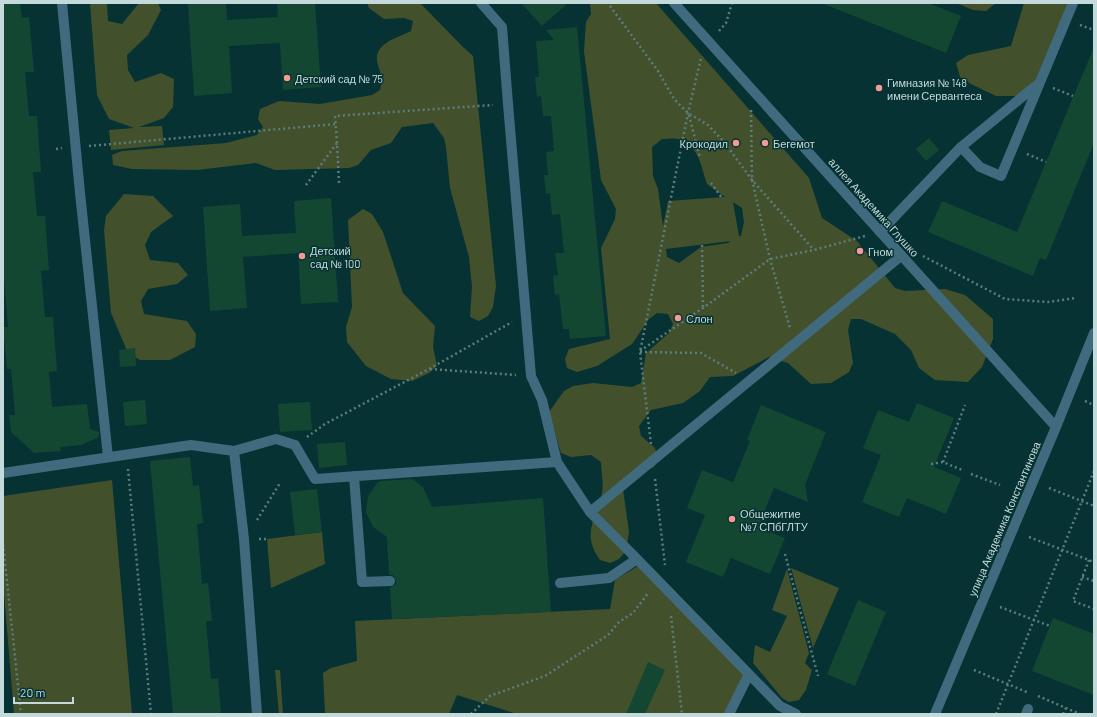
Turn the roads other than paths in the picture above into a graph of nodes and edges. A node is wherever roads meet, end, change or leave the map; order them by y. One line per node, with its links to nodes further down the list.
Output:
1 (62, 3): 12 (street)
2 (481, 3): 13 (street)
3 (674, 3): 7 (street, аллея Академика Глушко)
4 (1074, 3): 5 (street)
5 (1040, 83): 6 (street); 6 (street)
6 (961, 147): 7 (street)
7 (880, 232): 8 (street, аллея Академика Глушко)
8 (901, 256): 10 (street, аллея Академика Глушко); 16 (street)
9 (1094, 333): 10 (street, улица Академика Константинова)
10 (1056, 427): 24 (street, улица Академика Константинова)
11 (234, 451): 12 (street); 15 (street); 21 (street)
12 (108, 457): 14 (street)
13 (557, 462): 15 (street); 16 (street)
14 (3, 473)
15 (354, 476): 18 (street)
16 (590, 512): 17 (street)
17 (637, 559): 19 (street); 20 (street)
18 (390, 581)
19 (560, 583)
20 (749, 674): 22 (street); 23 (street)
21 (257, 714)
22 (729, 714)
23 (796, 714)
24 (935, 714)

